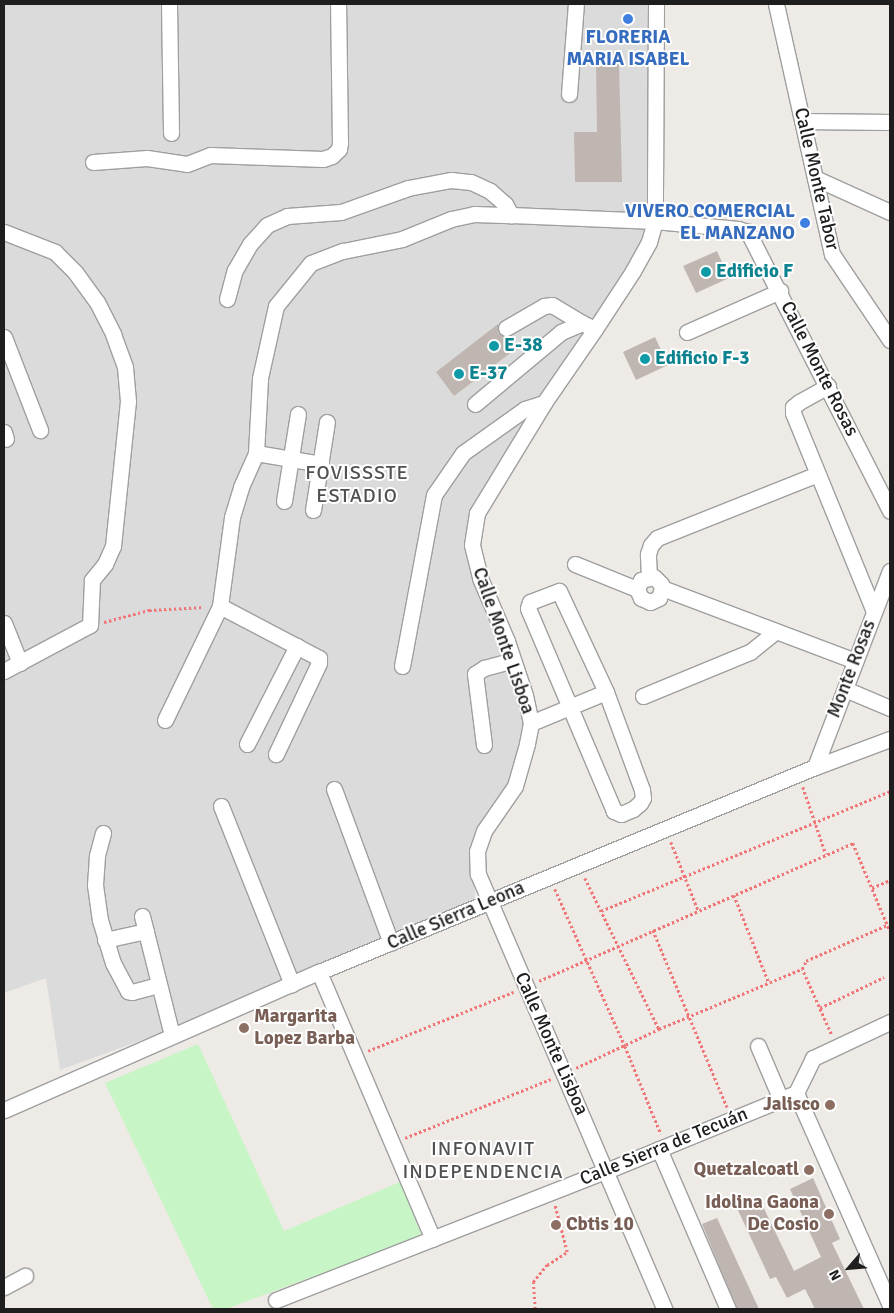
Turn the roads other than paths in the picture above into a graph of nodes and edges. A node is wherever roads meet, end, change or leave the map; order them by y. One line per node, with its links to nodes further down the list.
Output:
1 (169, 4): 9 (street)
2 (338, 4): 10 (street)
3 (576, 4): 6 (street)
4 (656, 4): 14 (street, Calle Monte Lisboa)
5 (776, 4): 7 (street, Calle Monte Tabor)
6 (569, 94)
7 (802, 121): 8 (street); 11 (street, Calle Monte Tabor)
8 (890, 122)
9 (171, 133)
10 (93, 162)
11 (815, 178): 12 (street); 22 (street, Calle Monte Tabor)
12 (890, 212)
13 (510, 215): 14 (street); 17 (street); 29 (street)
14 (655, 222): 16 (street, Calle Monte Rosas); 18 (street, Calle Monte Lisboa)
15 (4, 232): 48 (street)
16 (780, 291): 20 (street); 23 (street, Calle Monte Rosas)
17 (228, 299)
18 (588, 326): 19 (street); 24 (street, Calle Monte Lisboa); 25 (street)
19 (506, 328)
20 (687, 332)
21 (4, 337): 28 (street)
22 (890, 340)
23 (828, 386): 32 (street); 34 (street, Calle Monte Rosas)
24 (544, 403): 46 (street, Calle Monte Lisboa); 49 (street)
25 (475, 404)
26 (298, 414): 30 (street)
27 (327, 422): 31 (street)
28 (40, 430)
29 (256, 453): 30 (street); 41 (street)
30 (291, 459): 31 (street); 33 (street)
31 (320, 464): 35 (street)
32 (818, 474): 38 (street); 42 (street)
33 (284, 501)
34 (889, 505)
35 (313, 510)
36 (575, 564): 40 (street)
37 (890, 571): 42 (street, Monte Rosas)
38 (649, 576): 39 (street); 40 (street)
39 (662, 588): 40 (street); 44 (street)
40 (637, 589)
41 (220, 606): 45 (street); 56 (street)
42 (874, 611): 47 (street, Monte Rosas)
43 (4, 624): 48 (street)
44 (776, 631): 47 (street); 53 (street)
45 (297, 646): 59 (street); 61 (street)
46 (513, 660): 57 (street, Calle Monte Lisboa); 60 (street)
47 (855, 661): 51 (street, Monte Rosas)
48 (20, 663): 50 (street)
49 (402, 666)
50 (4, 671)
51 (845, 688): 55 (street); 62 (street, Monte Rosas)
52 (606, 692): 54 (street); 54 (street); 54 (street)
53 (643, 696)
54 (570, 705): 57 (street)
55 (890, 708)
56 (165, 720)
57 (531, 722): 66 (street, Calle Monte Lisboa)
58 (890, 739): 62 (street, Calle Sierra Leona)
59 (247, 744)
60 (484, 745)
61 (276, 754)
62 (815, 767): 66 (street, Calle Sierra Leona)
63 (334, 789): 70 (street)
64 (221, 806): 72 (street)
65 (103, 833): 69 (street)
66 (489, 902): 70 (street, Calle Sierra Leona); 81 (street, Calle Monte Lisboa)
67 (142, 916): 68 (street)
68 (146, 931): 69 (street); 73 (street)
69 (105, 940): 73 (street)
70 (391, 943): 71 (street, Calle Sierra Leona)
71 (319, 972): 72 (street, Calle Sierra Leona); 82 (street)
72 (292, 984): 75 (street, Calle Sierra Leona)
73 (158, 985): 75 (street)
74 (890, 1022): 77 (street)
75 (172, 1035): 79 (street, Calle Sierra Leona)
76 (758, 1046): 78 (street)
77 (796, 1094): 78 (street, Calle Sierra de Tecuán); 86 (street)
78 (781, 1100): 80 (street, Calle Sierra de Tecuán)
79 (4, 1110)
80 (662, 1148): 81 (street, Calle Sierra de Tecuán); 88 (street)
81 (606, 1171): 82 (street, Calle Sierra de Tecuán); 87 (street, Calle Monte Lisboa)
82 (433, 1239): 85 (street, Calle Sierra de Tecuán)
83 (25, 1276): 84 (street)
84 (4, 1287)
85 (276, 1300)
86 (890, 1305)
87 (664, 1309)
88 (728, 1309)

